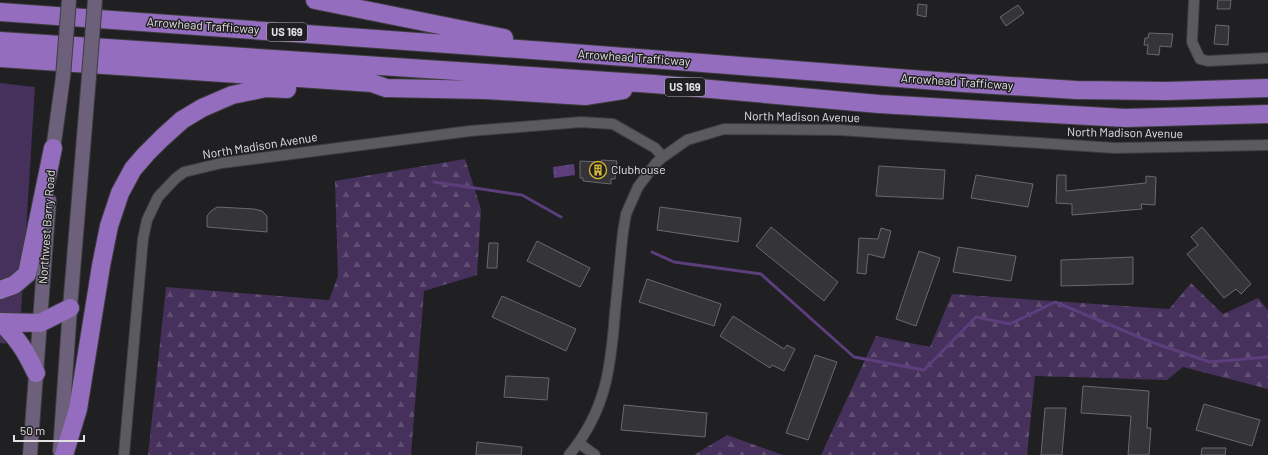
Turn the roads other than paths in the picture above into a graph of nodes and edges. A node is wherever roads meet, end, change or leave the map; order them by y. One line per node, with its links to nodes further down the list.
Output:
1 (69, 0): 15 (main road, Northwest Barry Road, bridge)
2 (95, 0): 18 (main road, bridge)
3 (315, 0): 7 (highway)
4 (1194, 0): 9 (street)
5 (0, 12): 7 (highway, Arrowhead Trafficway / US 169)
6 (0, 41): 10 (highway, Arrowhead Trafficway / US 169)
7 (573, 53): 12 (highway, Arrowhead Trafficway / US 169)
8 (0, 58): 11 (highway)
9 (1268, 58)
10 (654, 84): 11 (highway); 13 (highway, Arrowhead Trafficway / US 169)
11 (386, 88): 25 (highway)
12 (1268, 88)
13 (1268, 114)
14 (1268, 145): 16 (street, North Madison Avenue)
15 (53, 148): 17 (highway); 20 (main road, Northwest Barry Road)
16 (663, 157): 22 (street, North Madison Avenue); 26 (street, North Madison Avenue)
17 (0, 290)
18 (70, 308): 20 (highway); 24 (main road)
19 (0, 322): 20 (highway); 21 (highway)
20 (40, 323): 21 (main road, Northwest Barry Road)
21 (36, 373): 23 (main road, Northwest Barry Road)
22 (579, 443): 27 (street, North Madison Avenue); 28 (street)
23 (30, 455)
24 (60, 455)
25 (64, 455)
26 (124, 455)
27 (569, 455)
28 (595, 455)

